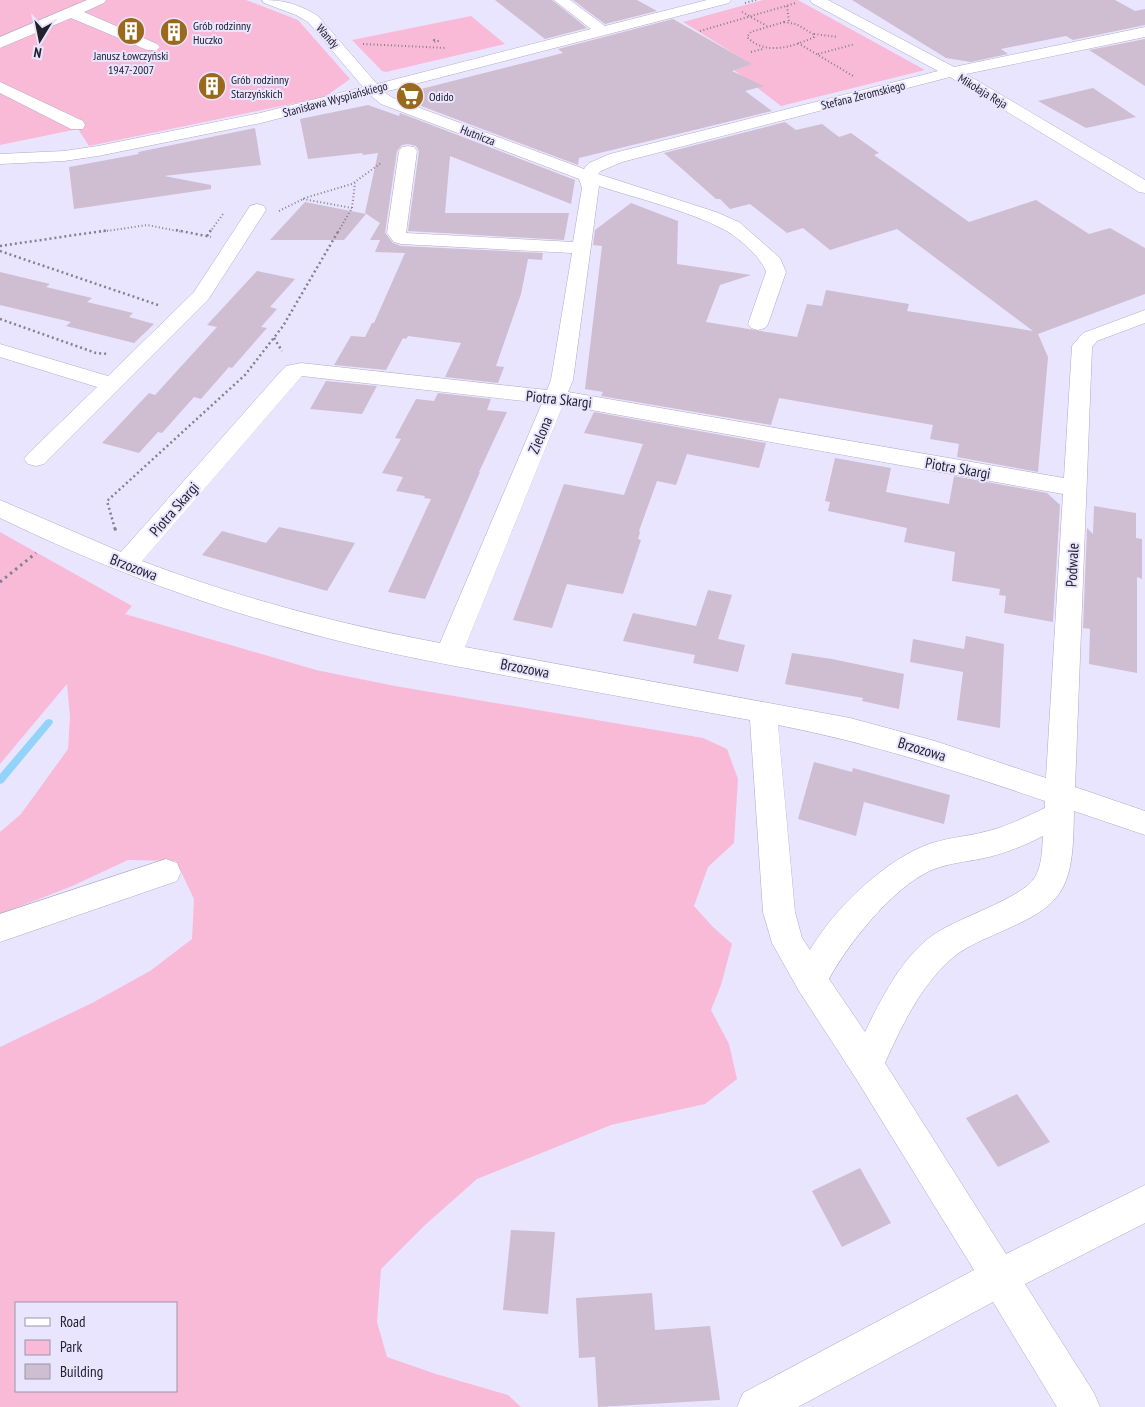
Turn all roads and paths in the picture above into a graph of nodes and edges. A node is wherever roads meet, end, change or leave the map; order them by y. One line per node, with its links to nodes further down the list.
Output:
1 (99, 0): 11 (street)
2 (269, 0): 32 (street, Wandy)
3 (561, 0): 15 (street)
4 (724, 0): 15 (street, Stanisława Wyspiańskiego)
5 (756, 0): 8 (path)
6 (817, 0): 29 (street, Mikołaja Reja)
7 (804, 1): 9 (path)
8 (740, 4)
9 (787, 6): 12 (path); 13 (path)
10 (738, 10): 12 (path)
11 (71, 12): 18 (street); 24 (street)
12 (750, 16): 14 (path); 16 (path)
13 (789, 22): 14 (path); 20 (path)
14 (768, 26): 26 (path)
15 (603, 31): 32 (street, Stanisława Wyspiańskiego)
16 (700, 31)
17 (1145, 32): 29 (street, Stefana Żeromskiego)
18 (4, 38)
19 (434, 43): 23 (path)
20 (798, 43): 26 (path); 28 (path)
21 (861, 43): 28 (path)
22 (359, 44): 23 (path)
23 (432, 47): 25 (path)
24 (152, 48)
25 (450, 48)
26 (764, 49): 27 (path)
27 (752, 52)
28 (817, 54): 30 (path)
29 (952, 72): 36 (street, Stefana Żeromskiego); 38 (street, Mikołaja Reja)
30 (855, 77)
31 (0, 87): 33 (street)
32 (374, 89): 35 (street, Stanisława Wyspiańskiego); 36 (street, Hutnicza)
33 (77, 125)
34 (408, 151): 44 (street)
35 (0, 159)
36 (587, 176): 44 (street, Zielona); 50 (street, Hutnicza)
37 (355, 183): 40 (path)
38 (1145, 188)
39 (303, 199): 40 (path)
40 (352, 208): 52 (path)
41 (257, 210): 42 (street)
42 (236, 242): 43 (path); 46 (street)
43 (0, 246)
44 (582, 248): 57 (street, Zielona)
45 (0, 251): 46 (path)
46 (183, 314): 56 (street)
47 (1145, 316): 59 (street, Podwale)
48 (0, 319): 49 (path)
49 (9, 322): 51 (path); 55 (path)
50 (758, 324)
51 (6, 325)
52 (274, 338): 54 (path); 62 (path)
53 (0, 350): 56 (street)
54 (283, 353)
55 (115, 354)
56 (111, 384): 58 (street)
57 (556, 399): 59 (street, Piotra Skargi); 62 (street, Piotra Skargi); 64 (street, Zielona)
58 (36, 459)
59 (1075, 488): 66 (street, Podwale)
60 (0, 508): 61 (street, Brzozowa)
61 (58, 536): 62 (street, Brzozowa); 63 (path)
62 (122, 553): 64 (street, Brzozowa)
63 (0, 582)
64 (449, 654): 65 (street, Brzozowa)
65 (763, 713): 66 (street, Brzozowa); 70 (street)
66 (1060, 805): 67 (street, Brzozowa); 70 (street); 71 (street, Podwale)
67 (1145, 823)
68 (166, 872): 69 (street)
69 (0, 928)
70 (811, 980): 71 (street)
71 (867, 1065): 73 (street)
72 (1145, 1203): 73 (street)
73 (1000, 1277): 74 (street); 75 (street)
74 (756, 1407)
75 (1080, 1407)

